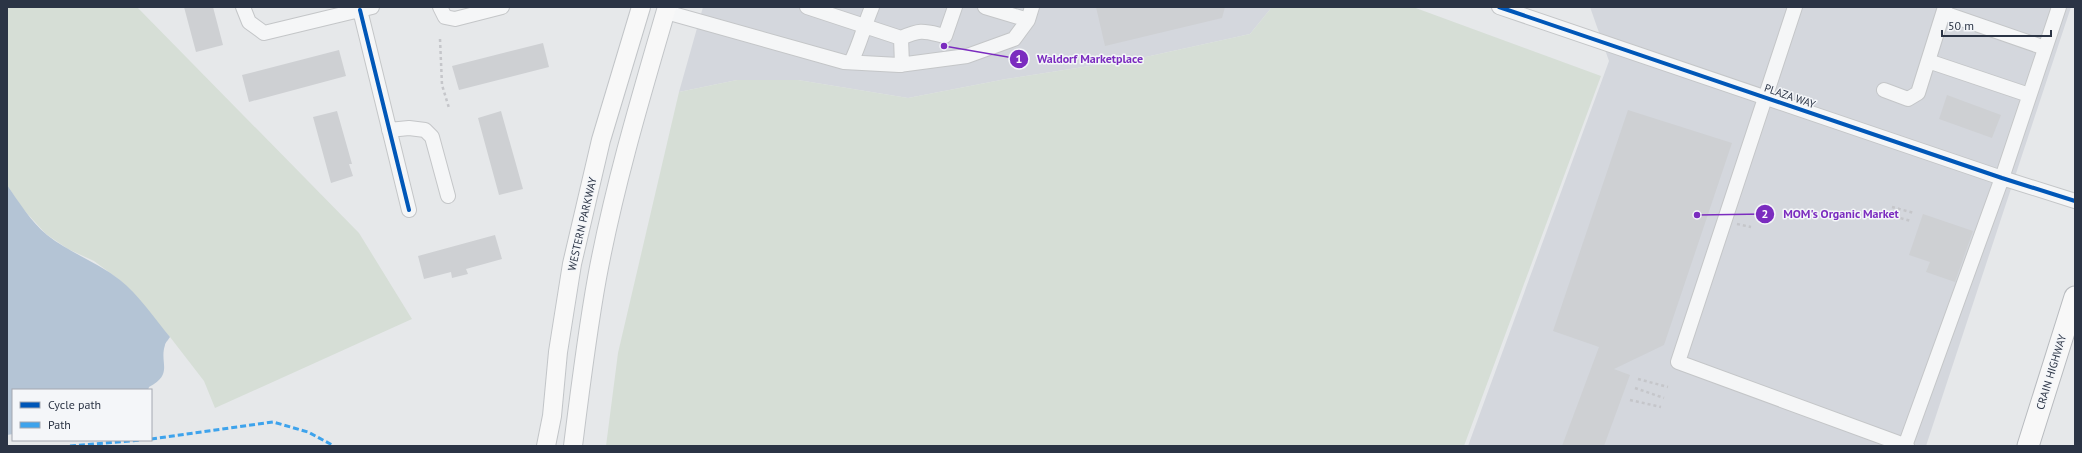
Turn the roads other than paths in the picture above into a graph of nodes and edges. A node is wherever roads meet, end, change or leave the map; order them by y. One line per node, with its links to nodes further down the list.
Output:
1 (243, 7): 11 (street)
2 (502, 7): 12 (street)
3 (641, 7): 34 (main road, WESTERN PARKWAY)
4 (807, 7): 16 (street)
5 (872, 7): 16 (street)
6 (956, 7): 17 (street)
7 (985, 7): 15 (street)
8 (1499, 7): 26 (street, PLAZA WAY)
9 (1795, 7): 26 (street)
10 (2059, 7): 19 (street)
11 (366, 9): 27 (street)
12 (441, 9)
13 (666, 10): 22 (street); 35 (main road)
14 (1944, 10): 19 (street); 21 (street)
15 (1030, 14): 20 (street)
16 (864, 26): 18 (street); 22 (street)
17 (945, 36): 18 (street); 20 (street)
18 (901, 38): 23 (street)
19 (2045, 48): 25 (street)
20 (949, 58): 23 (street)
21 (1928, 61): 24 (street); 25 (street)
22 (851, 62): 23 (street)
23 (902, 65)
24 (1884, 90)
25 (2029, 95): 28 (street)
26 (1765, 97): 28 (street, PLAZA WAY); 36 (street)
27 (389, 130): 29 (street); 31 (street)
28 (2002, 178): 30 (street, PLAZA WAY); 36 (street)
29 (448, 196)
30 (2075, 201)
31 (409, 210)
32 (2075, 297): 33 (highway, CRAIN HIGHWAY)
33 (2025, 443)
34 (546, 446)
35 (573, 446)
36 (1906, 446)

